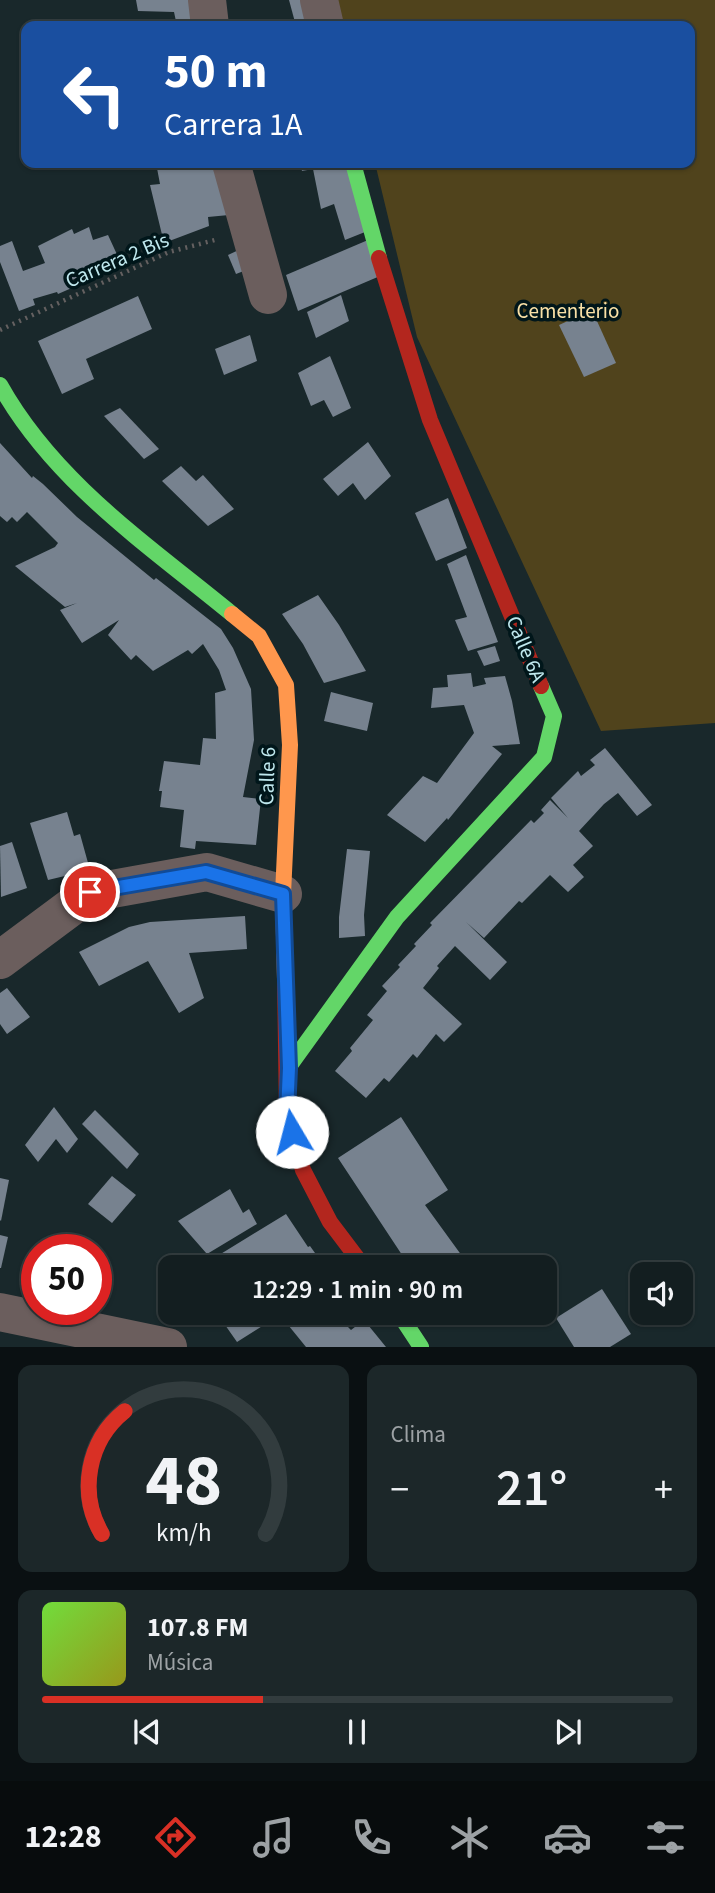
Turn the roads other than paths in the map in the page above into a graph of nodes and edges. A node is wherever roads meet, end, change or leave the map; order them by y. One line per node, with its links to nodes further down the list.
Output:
1 (207, 0): 3 (street)
2 (319, 0): 4 (street)
3 (209, 21)
4 (323, 21)
5 (232, 168): 7 (street)
6 (354, 168): 11 (main road, Calle 6A)
7 (268, 295)
8 (0, 385): 9 (main road, Calle 6)
9 (283, 894): 10 (street); 11 (main road, Calle 6)
10 (0, 960)
11 (289, 1068): 12 (main road, Calle 6)
12 (355, 1255)
13 (0, 1312): 15 (street)
14 (407, 1325): 16 (main road)
15 (168, 1347)
16 (421, 1347)

